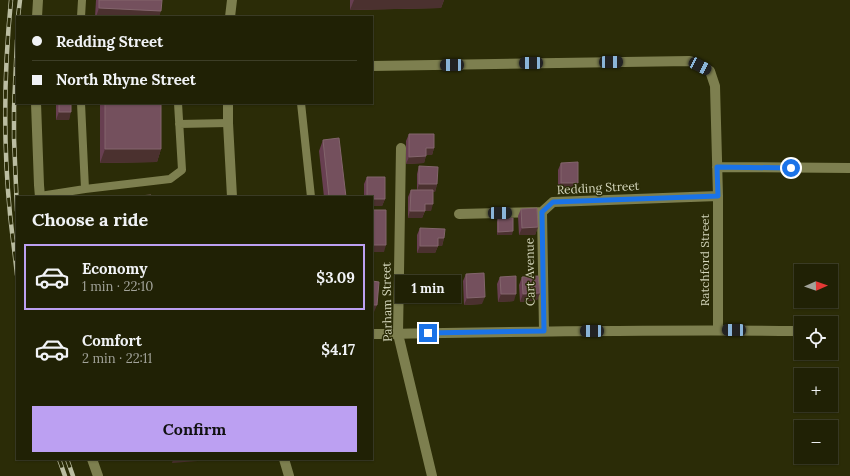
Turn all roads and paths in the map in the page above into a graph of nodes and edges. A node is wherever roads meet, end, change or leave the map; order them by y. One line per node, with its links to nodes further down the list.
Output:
1 (38, 0): 4 (street)
2 (82, 0): 5 (lane)
3 (232, 0): 6 (street)
4 (38, 16)
5 (81, 16)
6 (230, 16)
7 (373, 66): 16 (street, Ratchford Street)
8 (36, 104): 19 (street)
9 (81, 104): 18 (lane)
10 (178, 104): 14 (lane)
11 (228, 104): 13 (street)
12 (301, 104): 21 (lane)
13 (228, 123): 14 (lane); 20 (street)
14 (180, 124): 18 (lane)
15 (401, 148): 29 (street, Parham Street)
16 (717, 167): 17 (street); 22 (street, Ratchford Street)
17 (850, 168)
18 (85, 189): 19 (lane)
19 (40, 196)
20 (232, 196)
21 (311, 196)
22 (718, 196): 23 (street, Redding Street); 25 (street, Ratchford Street)
23 (542, 212): 24 (street); 26 (street, Cart Avenue)
24 (459, 214)
25 (718, 330): 26 (street); 27 (street)
26 (544, 331): 29 (street)
27 (794, 331)
28 (373, 334): 29 (street)
29 (398, 334): 34 (street, Parham Street)
30 (92, 460): 32 (street)
31 (284, 460): 33 (street)
32 (98, 476)
33 (289, 476)
34 (432, 476)

